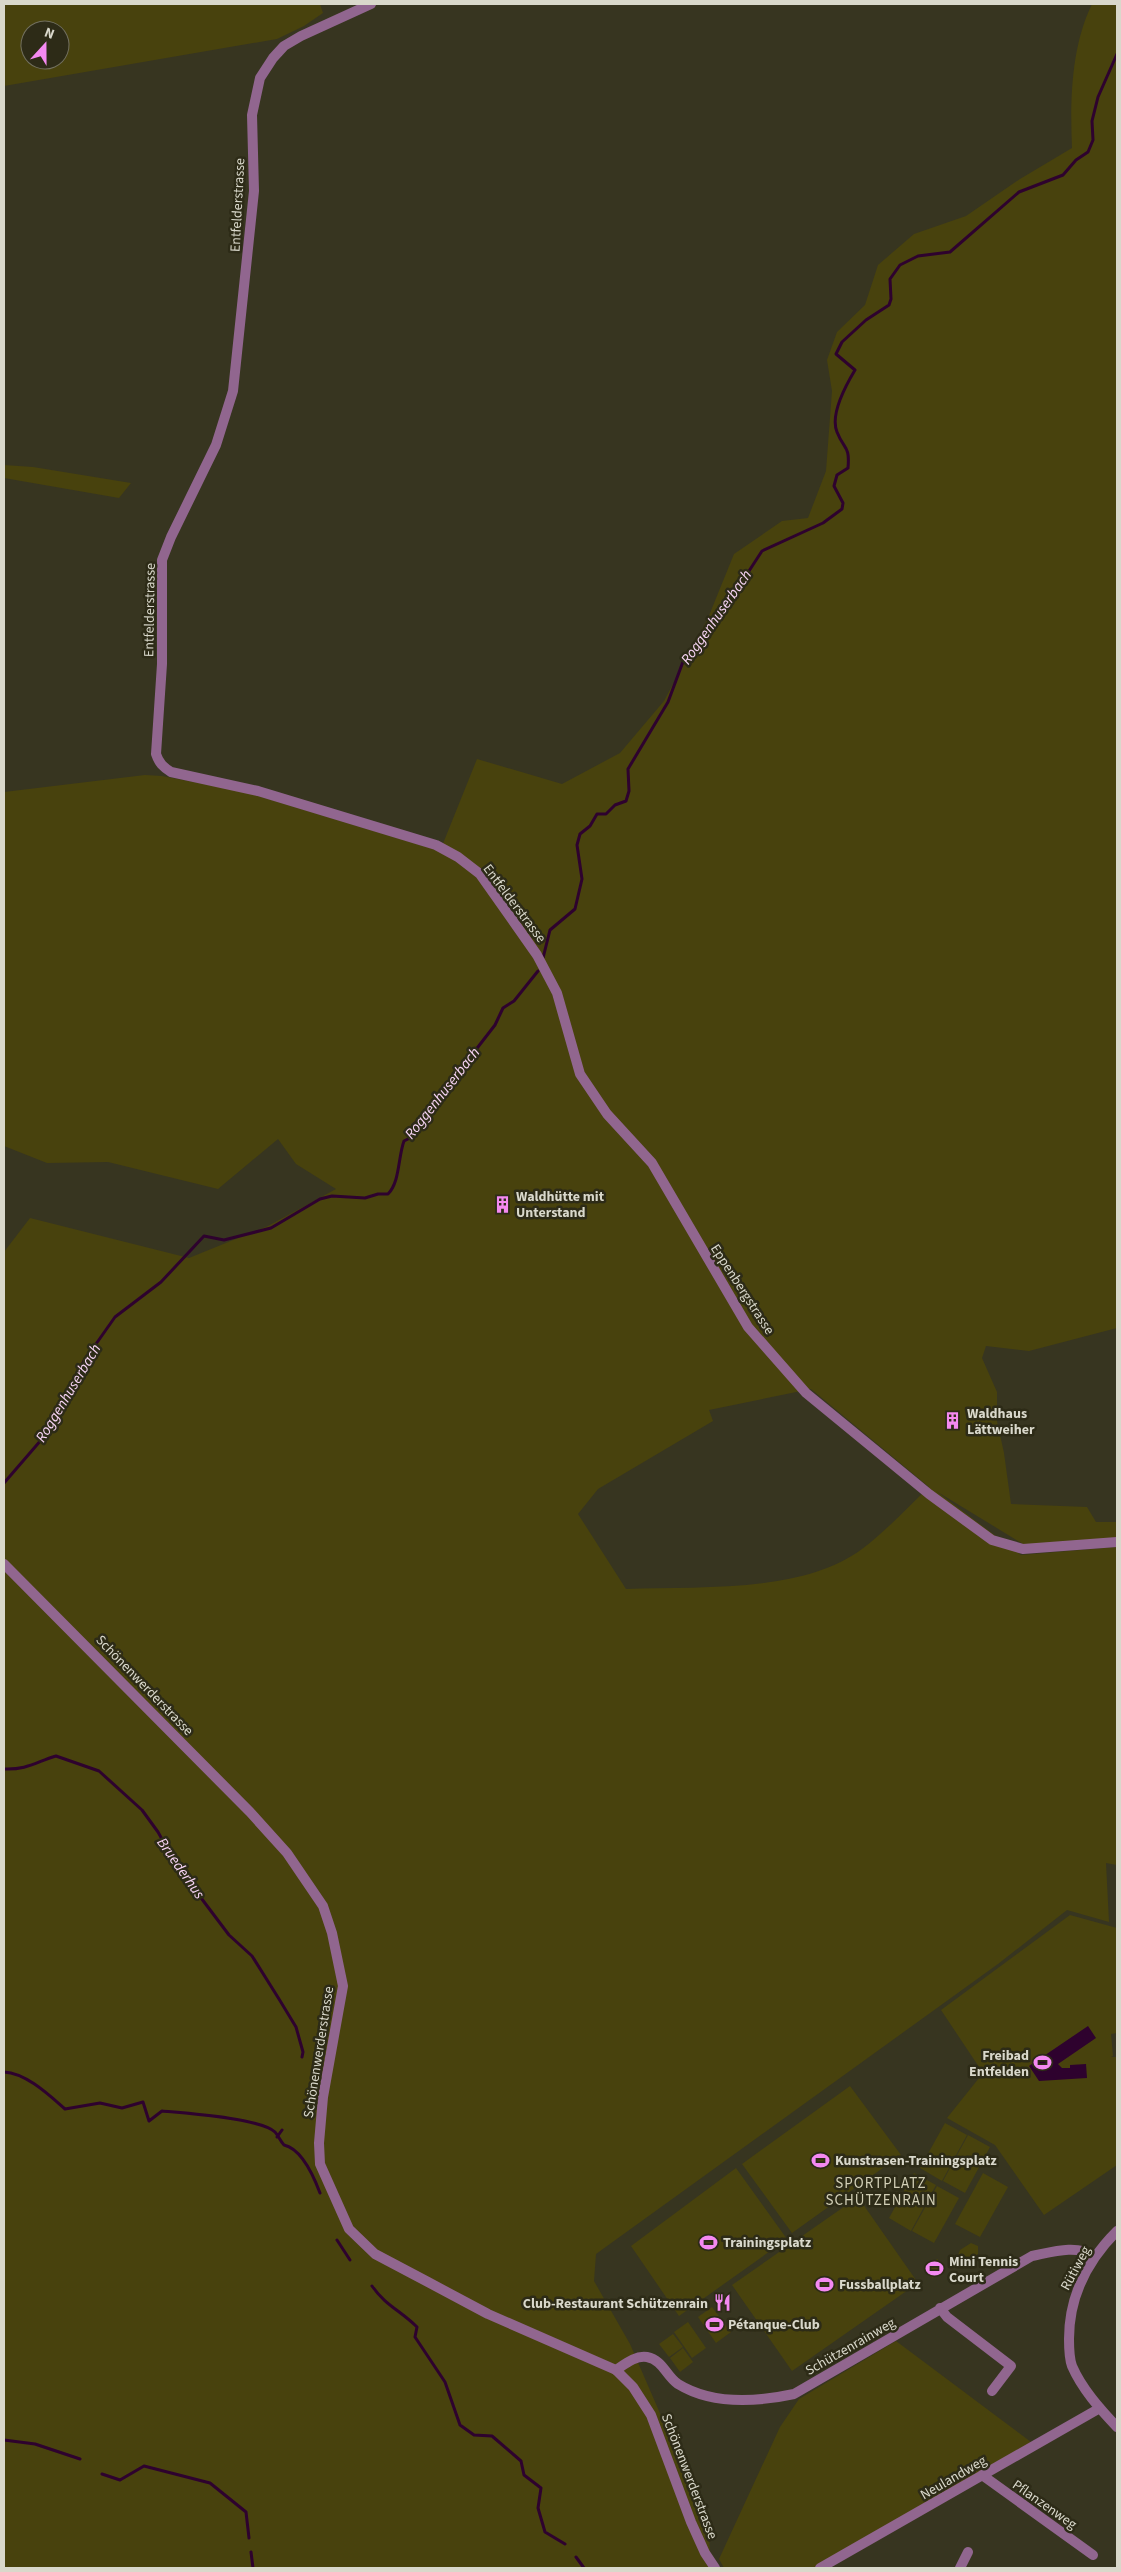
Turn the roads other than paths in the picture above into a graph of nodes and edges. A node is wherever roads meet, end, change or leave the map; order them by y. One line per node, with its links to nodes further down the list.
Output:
1 (371, 4): 2 (street, Entfelderstrasse)
2 (537, 955): 3 (street, Eppenbergstrasse)
3 (1117, 1542)
4 (4, 1564): 8 (street, Schönenwerderstrasse)
5 (1117, 2231): 6 (street, Rütiweg)
6 (1095, 2256): 7 (street, Schützenrainweg); 10 (street, Rütiweg)
7 (940, 2308): 8 (street, Schützenrainweg); 9 (street)
8 (616, 2370): 15 (street, Schönenwerderstrasse)
9 (992, 2391)
10 (1100, 2408): 11 (street, Rütiweg); 12 (street, Neulandweg)
11 (1117, 2427)
12 (982, 2476): 14 (street, Pflanzenweg); 16 (street, Neulandweg)
13 (968, 2552): 17 (street)
14 (1093, 2555)
15 (715, 2568)
16 (820, 2568)
17 (960, 2568)

